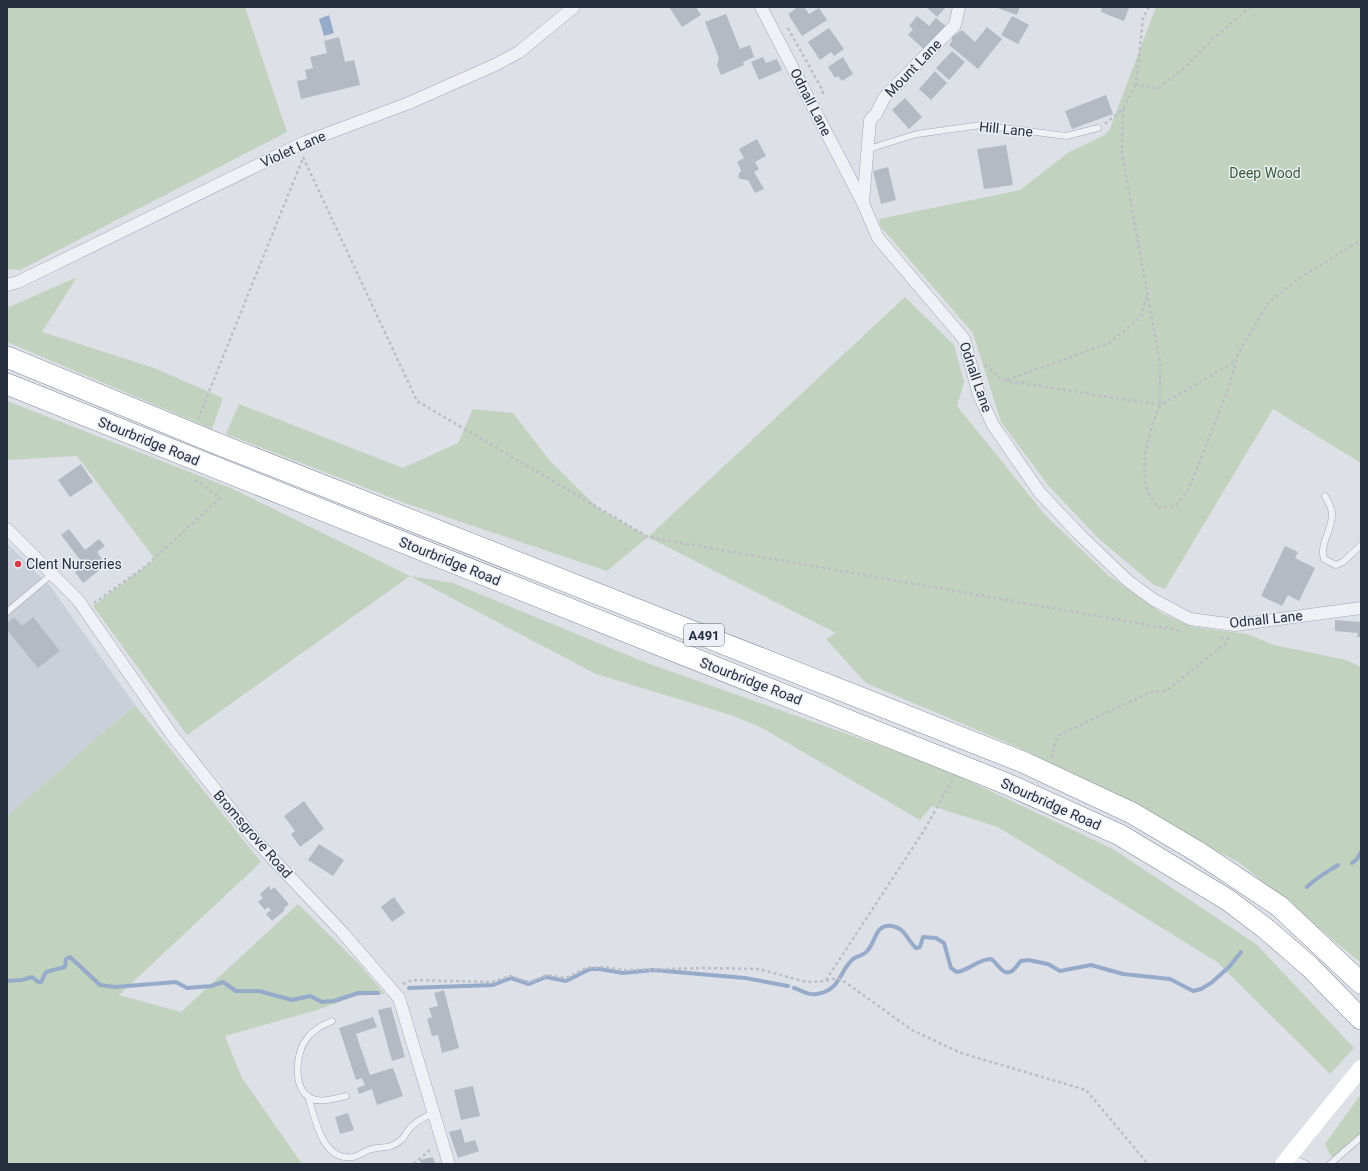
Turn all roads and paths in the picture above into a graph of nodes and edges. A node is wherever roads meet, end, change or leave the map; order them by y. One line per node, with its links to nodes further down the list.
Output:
1 (574, 7): 12 (street, Violet Lane)
2 (761, 7): 10 (street, Odnall Lane)
3 (959, 7): 9 (street, Mount Lane)
4 (1149, 7): 6 (path)
5 (1250, 7): 6 (path)
6 (1136, 84): 7 (path)
7 (1123, 109): 8 (path); 13 (path)
8 (1098, 128): 9 (lane, Hill Lane)
9 (868, 149): 10 (street, Mount Lane)
10 (863, 202): 14 (street, Odnall Lane)
11 (1361, 240): 16 (path)
12 (7, 285)
13 (1148, 293): 17 (path); 19 (path)
14 (967, 351): 17 (path); 26 (street, Odnall Lane)
15 (7, 357): 20 (highway, Stourbridge Road / A491)
16 (1236, 361): 19 (path); 19 (path)
17 (1006, 380): 19 (path)
18 (7, 384): 34 (highway, Stourbridge Road / A491)
19 (1160, 405)
20 (192, 433): 29 (path); 32 (highway, Stourbridge Road / A491)
21 (192, 477): 27 (path)
22 (1325, 496): 24 (lane)
23 (7, 529): 25 (street, Bromsgrove Road)
24 (1361, 545)
25 (52, 574): 27 (street, Bromsgrove Road); 28 (lane)
26 (1361, 608)
27 (85, 609): 33 (street, Bromsgrove Road)
28 (7, 612)
29 (1190, 632)
30 (1213, 636): 31 (path)
31 (1229, 639)
32 (1361, 983)
33 (389, 986): 39 (street, Bromsgrove Road); 45 (path)
34 (1357, 1014)
35 (332, 1021): 37 (lane)
36 (1361, 1068): 42 (street)
37 (308, 1096): 38 (lane); 39 (lane)
38 (346, 1096)
39 (433, 1113): 41 (street, Bromsgrove Road)
40 (1361, 1137): 47 (lane)
41 (442, 1139): 43 (path); 44 (street, Bromsgrove Road)
42 (1286, 1160): 46 (lane)
43 (414, 1164)
44 (449, 1164)
45 (1148, 1164)
46 (1306, 1164)
47 (1330, 1164)

